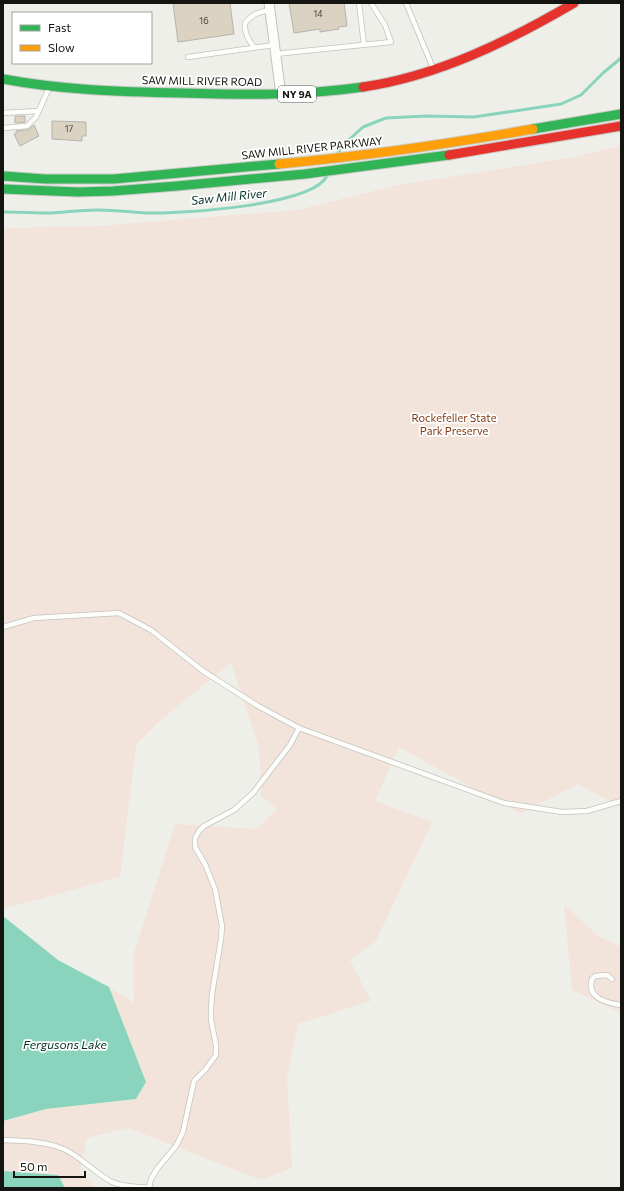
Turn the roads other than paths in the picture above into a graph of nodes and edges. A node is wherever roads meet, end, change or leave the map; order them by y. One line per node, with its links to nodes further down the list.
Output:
1 (360, 3): 7 (lane)
2 (371, 3): 7 (lane)
3 (406, 3): 11 (lane)
4 (574, 3): 11 (main road, SAW MILL RIVER ROAD / NY 9A)
5 (270, 6): 6 (street); 8 (lane)
6 (274, 45): 8 (lane); 9 (street)
7 (364, 45): 9 (lane)
8 (254, 47): 10 (lane)
9 (275, 54): 14 (street)
10 (188, 57)
11 (434, 70): 14 (main road, SAW MILL RIVER ROAD / NY 9A)
12 (3, 79): 13 (main road, SAW MILL RIVER ROAD / NY 9A)
13 (50, 86): 14 (main road, SAW MILL RIVER ROAD / NY 9A); 15 (lane)
14 (281, 94)
15 (38, 111): 16 (lane); 19 (lane)
16 (3, 113)
17 (621, 114): 20 (main road, SAW MILL RIVER PARKWAY)
18 (621, 126): 21 (main road)
19 (3, 128)
20 (6, 176)
21 (3, 188)
22 (3, 627): 23 (lane)
23 (299, 728): 24 (lane); 28 (lane)
24 (621, 801)
25 (612, 979): 26 (lane)
26 (621, 1005)
27 (3, 1140): 28 (lane)
28 (151, 1188)

